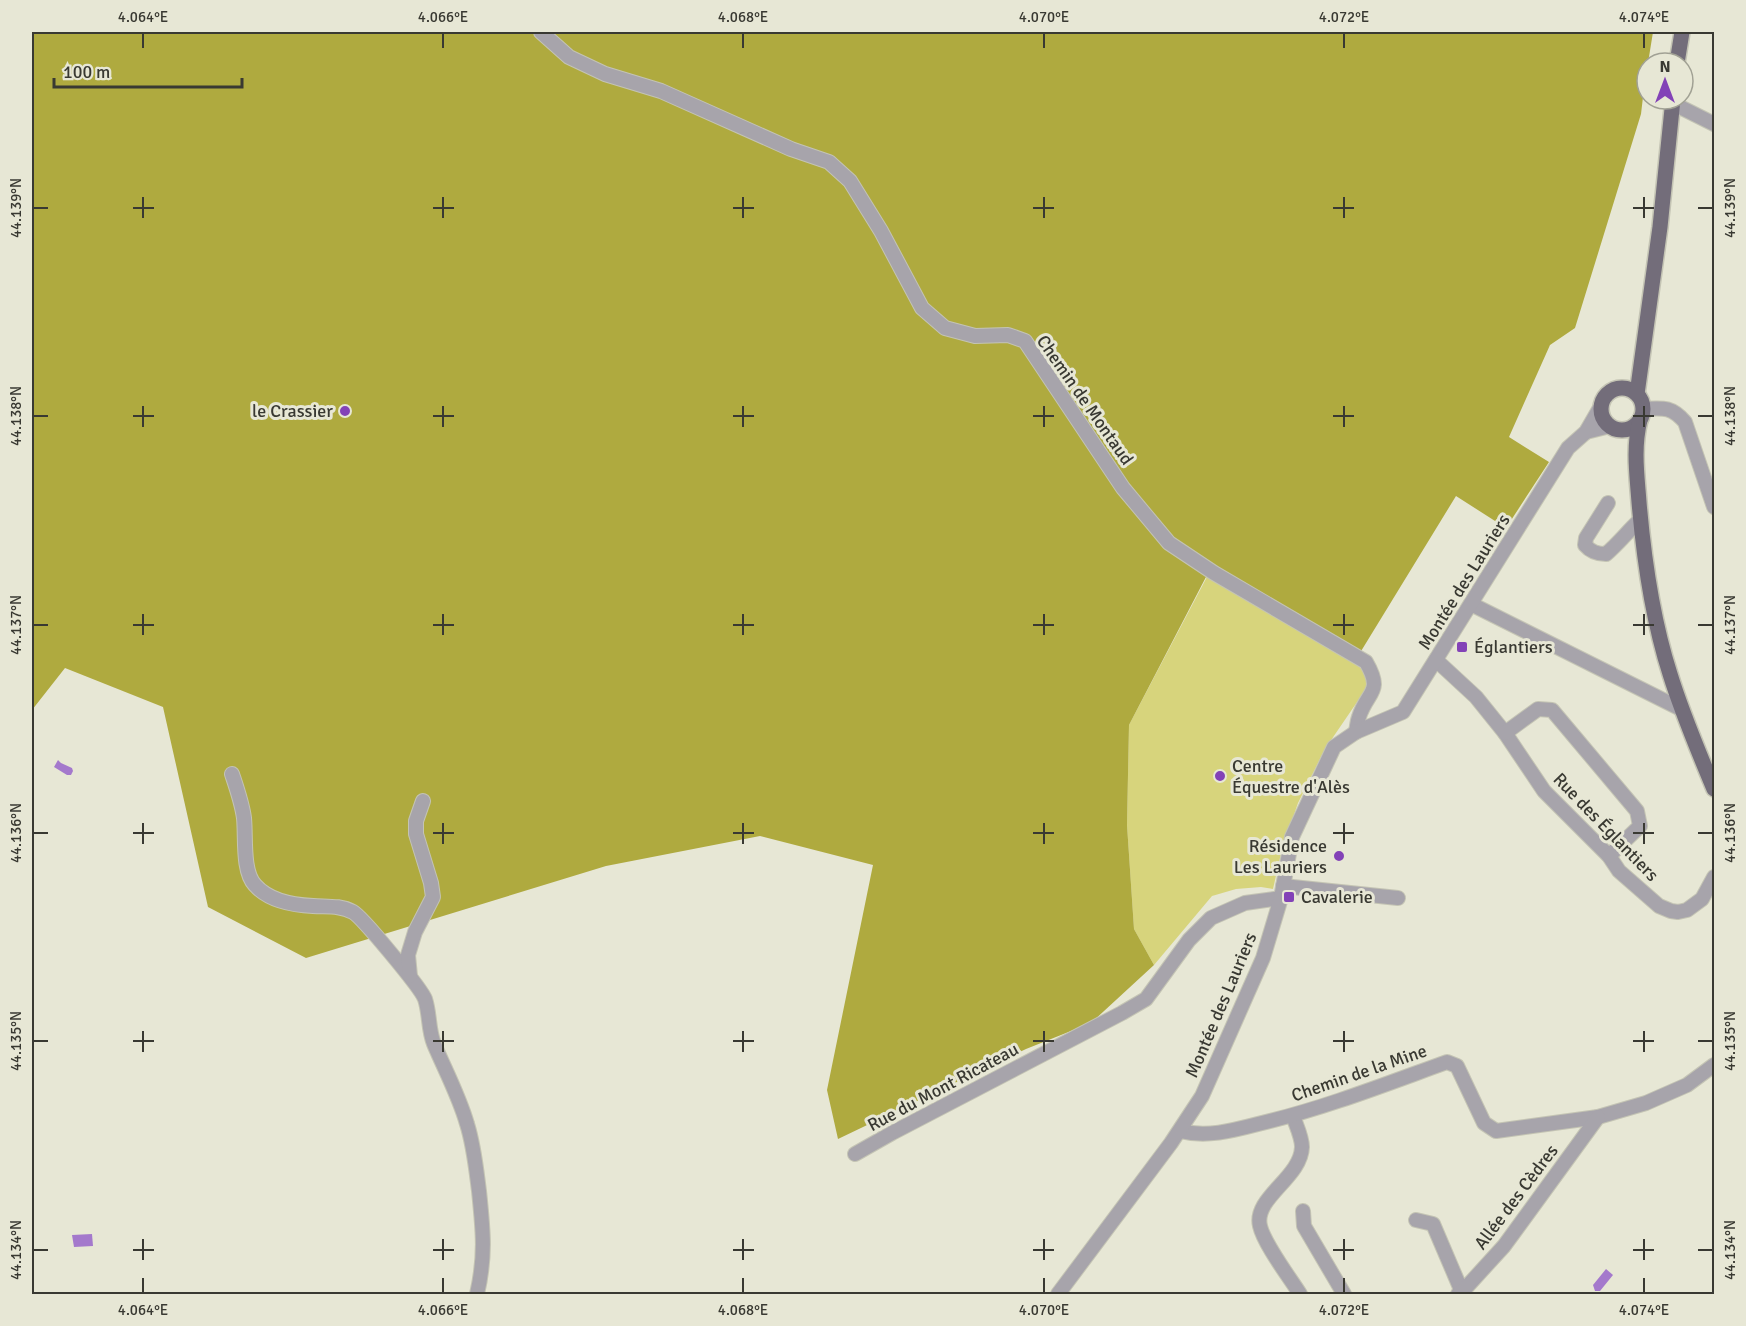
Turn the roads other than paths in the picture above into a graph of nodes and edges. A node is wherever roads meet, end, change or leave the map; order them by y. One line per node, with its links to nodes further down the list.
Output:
1 (541, 32): 21 (street, Chemin de Montaud)
2 (1682, 32): 3 (main road)
3 (1679, 51)
4 (1671, 111): 7 (main road)
5 (1690, 111): 6 (street)
6 (1714, 124)
7 (1644, 344): 8 (main road); 9 (main road)
8 (1618, 388): 9 (main road); 10 (main road)
9 (1637, 394): 11 (main road)
10 (1601, 406): 12 (main road); 13 (street, Montée des Lauriers)
11 (1641, 415): 12 (main road); 14 (main road); 16 (street)
12 (1615, 428): 13 (street); 14 (main road)
13 (1586, 432): 18 (street, Montée des Lauriers)
14 (1635, 450): 17 (main road)
15 (1608, 503): 17 (street)
16 (1714, 507)
17 (1640, 520): 20 (main road)
18 (1471, 604): 19 (street, Montée des Lauriers); 20 (street)
19 (1437, 660): 21 (street, Montée des Lauriers); 22 (street, Rue des Églantiers)
20 (1682, 709): 24 (main road)
21 (1356, 732): 28 (street, Montée des Lauriers)
22 (1505, 733): 26 (street, Rue des Églantiers); 26 (street)
23 (232, 774): 30 (street)
24 (1714, 789)
25 (423, 801): 30 (street)
26 (1609, 856): 27 (street, Rue des Églantiers)
27 (1714, 877)
28 (1282, 892): 29 (street, Rue du Mont Ricateau); 34 (street, Montée des Lauriers); 35 (street, Rue du Mont Ricateau)
29 (1398, 898)
30 (410, 976): 39 (street)
31 (1714, 1065): 33 (street, Chemin de la Mine)
32 (1293, 1116): 33 (street, Chemin de la Mine); 34 (street, Chemin de la Mine); 41 (street)
33 (1598, 1117): 38 (street, Allée des Cèdres)
34 (1180, 1131): 40 (street, Montée des Lauriers)
35 (855, 1154)
36 (1303, 1211): 42 (street)
37 (1416, 1220): 38 (street)
38 (1460, 1293)
39 (477, 1294)
40 (1058, 1294)
41 (1300, 1294)
42 (1344, 1294)

